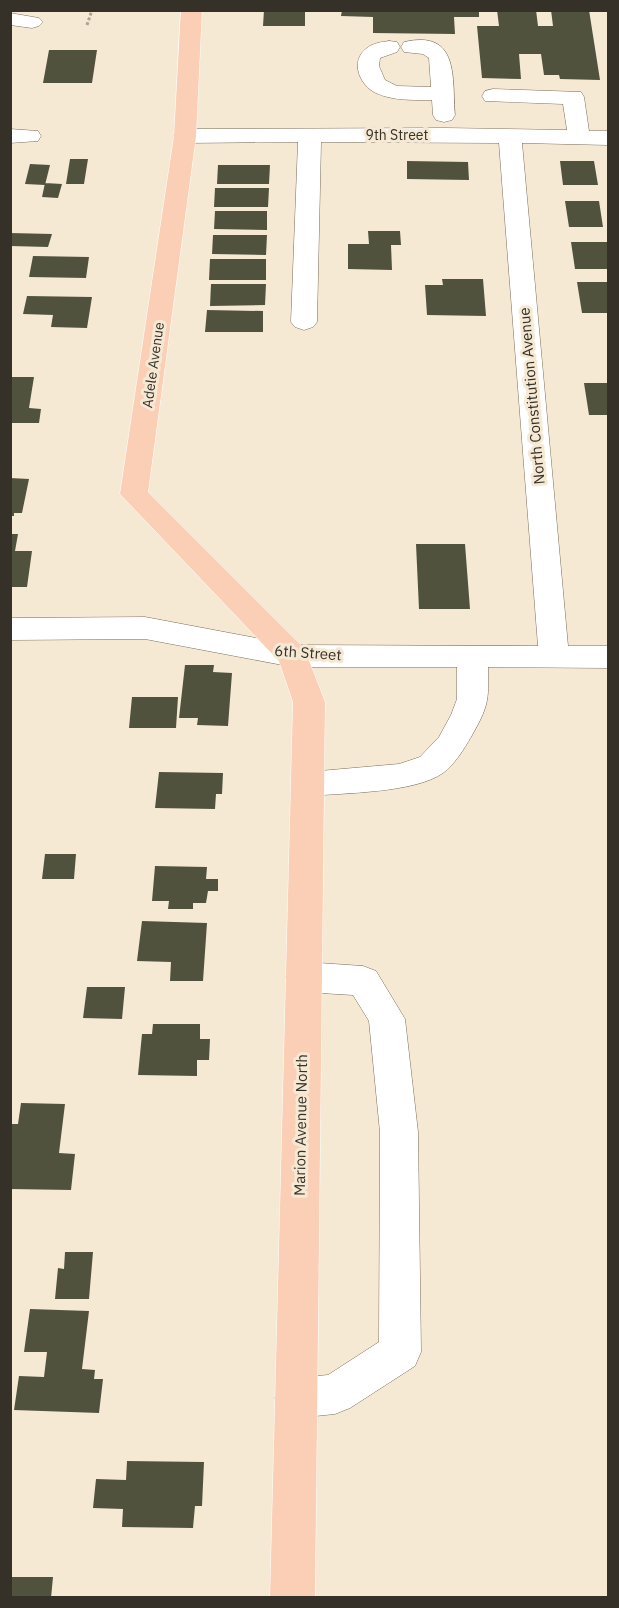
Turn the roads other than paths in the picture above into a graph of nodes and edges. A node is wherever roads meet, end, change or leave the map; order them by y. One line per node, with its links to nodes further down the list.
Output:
1 (192, 10): 10 (main road, Adele Avenue)
2 (10, 19): 3 (street)
3 (33, 21)
4 (389, 47): 6 (street)
5 (412, 47): 6 (street)
6 (443, 93): 9 (street)
7 (493, 96): 12 (street)
8 (310, 135): 9 (street, 9th Street); 10 (street, 9th Street); 14 (street)
9 (445, 135): 11 (street, 9th Street)
10 (185, 136): 16 (main road, Adele Avenue)
11 (510, 136): 12 (street, 9th Street); 18 (street, North Constitution Avenue)
12 (579, 138): 13 (street, 9th Street)
13 (609, 138)
14 (304, 322)
15 (10, 629): 16 (street, 6th Street)
16 (293, 656): 17 (street, 6th Street); 20 (main road, Marion Avenue North)
17 (472, 656): 18 (street, 6th Street); 20 (street)
18 (554, 656): 19 (street, 6th Street)
19 (609, 657)
20 (308, 784): 21 (main road, Marion Avenue North)
21 (304, 977): 22 (main road, Marion Avenue North); 22 (street)
22 (296, 1398): 23 (main road, Marion Avenue North)
23 (292, 1598)

